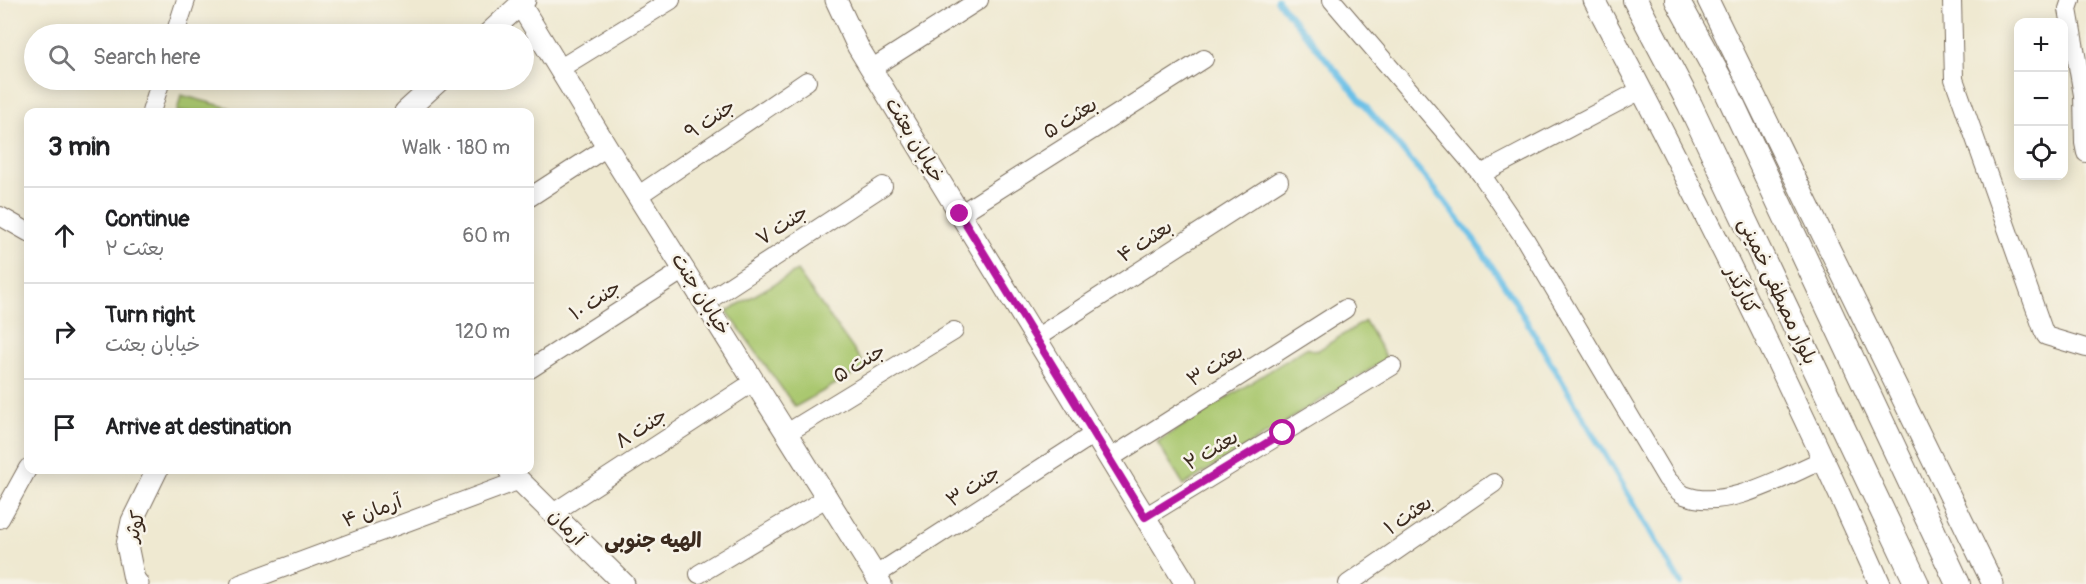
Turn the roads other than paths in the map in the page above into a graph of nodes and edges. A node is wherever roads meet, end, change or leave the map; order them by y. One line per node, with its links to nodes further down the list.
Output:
1 (186, 0): 13 (street)
2 (671, 0): 18 (street)
3 (836, 0): 19 (street, خیابان بعثت)
4 (979, 0): 19 (street)
5 (1332, 0): 29 (street)
6 (1594, 0): 23 (street, کنارگذر)
7 (1635, 0): 66 (main road, بلوار مصطفی خمینی)
8 (1677, 0): 67 (main road, بلوار مصطفی خمینی)
9 (1708, 0): 68 (street)
10 (1952, 0): 42 (street)
11 (2071, 0): 26 (street)
12 (521, 1): 14 (street); 16 (street, خیابان جنت)
13 (178, 24)
14 (498, 24)
15 (534, 24): 18 (street, خیابان جنت)
16 (534, 24)
17 (1204, 59): 34 (street, بعثت ۵)
18 (559, 69): 27 (street, خیابان جنت)
19 (871, 69): 34 (street, خیابان بعثت)
20 (807, 81): 33 (street, جنت ۹)
21 (158, 90): 24 (street)
22 (429, 90): 25 (street)
23 (1641, 90): 29 (street); 49 (street, کنارگذر)
24 (152, 108)
25 (409, 108)
26 (2084, 112): 28 (street)
27 (607, 147): 32 (street); 33 (street, خیابان جنت)
28 (2086, 153)
29 (1481, 174): 49 (street)
30 (1279, 181): 41 (street, بعثت ۴)
31 (883, 186): 38 (street, جنت ۷)
32 (534, 194)
33 (639, 195): 37 (street, خیابان جنت)
34 (960, 214): 41 (street, خیابان بعثت)
35 (0, 216): 36 (street)
36 (24, 230)
37 (685, 269): 38 (street, خیابان جنت); 43 (street, جنت ۱۰)
38 (705, 302): 45 (street, خیابان جنت)
39 (1345, 309): 48 (street, بعثت ۳)
40 (954, 331): 46 (street, جنت ۵)
41 (1036, 338): 47 (street, خیابان بعثت)
42 (2086, 348)
43 (534, 366)
44 (1392, 366): 56 (street, بعثت ۲)
45 (755, 381): 46 (street, خیابان جنت); 55 (street, جنت ۸)
46 (787, 433): 54 (street, خیابان جنت)
47 (1094, 434): 48 (street, خیابان بعثت); 59 (street, جنت ۳)
48 (1109, 459): 56 (street, خیابان بعثت)
49 (1824, 459): 65 (street, کنارگذر)
50 (25, 474): 57 (street)
51 (155, 474): 60 (street, کوثر)
52 (514, 475): 55 (street, آرمان); 61 (street, آرمان ۴)
53 (1494, 483): 64 (street, بعثت ۱)
54 (828, 497): 58 (street); 59 (street, خیابان جنت)
55 (552, 513): 62 (street, آرمان)
56 (1145, 517): 63 (street, خیابان بعثت)
57 (0, 519)
58 (699, 574)
59 (879, 580)
60 (138, 584)
61 (240, 584)
62 (624, 584)
63 (1186, 584)
64 (1348, 584)
65 (1880, 584)
66 (1917, 584)
67 (1958, 584)
68 (1992, 584)

